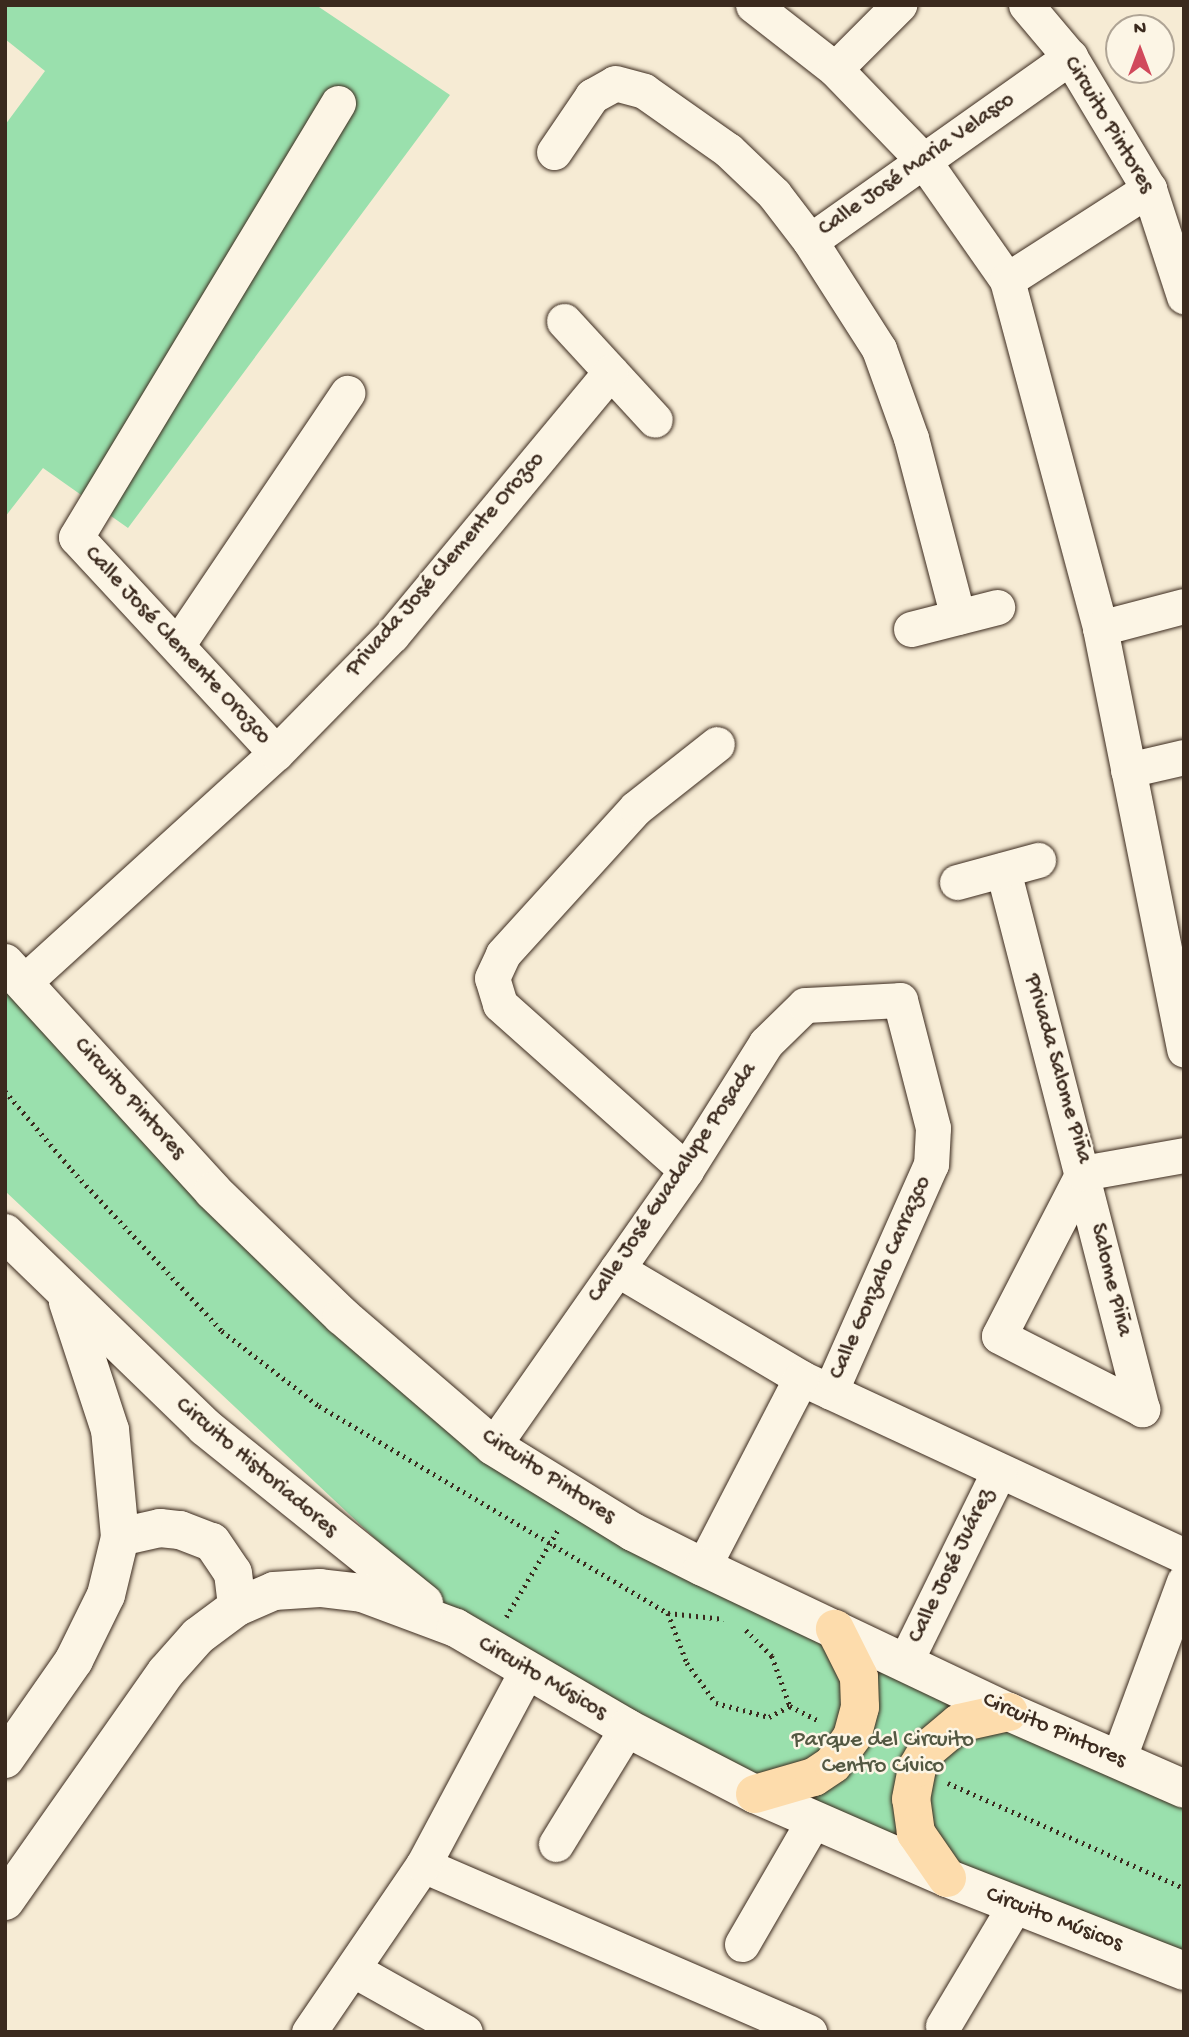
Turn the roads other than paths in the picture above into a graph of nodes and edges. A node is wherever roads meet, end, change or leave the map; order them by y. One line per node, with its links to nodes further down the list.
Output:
1 (753, 5): 5 (street)
2 (899, 5): 5 (street)
3 (1026, 5): 4 (street, Circuito Pintores)
4 (1070, 57): 8 (street, Calle José Maria Velasco); 9 (street, Circuito Pintores)
5 (835, 69): 8 (street)
6 (338, 103): 22 (street, Calle José Clemente Orozco)
7 (554, 152): 10 (street, Calle José Maria Velasco)
8 (923, 160): 10 (street, Calle José Maria Velasco); 11 (street)
9 (1149, 189): 11 (street); 12 (street, Circuito Pintores)
10 (810, 241): 19 (street)
11 (1007, 281): 20 (street)
12 (1184, 296)
13 (564, 321): 14 (street)
14 (610, 372): 16 (street); 24 (street, Privada José Clemente Orozco)
15 (347, 393): 22 (street)
16 (655, 420)
17 (1184, 606): 20 (street)
18 (997, 607): 19 (street)
19 (958, 617): 21 (street)
20 (1100, 628): 26 (street)
21 (911, 629)
22 (178, 644): 24 (street, Calle José Clemente Orozco)
23 (717, 744): 35 (street)
24 (276, 753): 30 (street, Calle José Clemente Orozco)
25 (1184, 757): 26 (street)
26 (1128, 770): 31 (street)
27 (1038, 860): 28 (street)
28 (1003, 870): 29 (street); 36 (street, Privada Salome Piña)
29 (957, 882)
30 (14, 973): 41 (main road, Circuito Pintores)
31 (1178, 988): 33 (street)
32 (900, 1000): 35 (street, Calle José Guadalupe Posada); 40 (street, Calle Gonzalo Carrazco)
33 (1184, 1050)
34 (1184, 1155): 36 (street, Privada Salome Piña)
35 (686, 1170): 38 (street, Calle José Guadalupe Posada)
36 (1083, 1173): 36 (street, Salome Piña)
37 (5, 1233): 39 (main road, Circuito Historiadores)
38 (617, 1269): 40 (street); 41 (street, Calle José Guadalupe Posada)
39 (66, 1297): 43 (main road, Circuito Historiadores); 48 (main road, Circuito Historiadores)
40 (816, 1385): 42 (street); 45 (street, Calle Gonzalo Carrazco)
41 (493, 1446): 45 (main road, Circuito Pintores)
42 (999, 1471): 44 (street); 50 (street, Calle José Juárez)
43 (120, 1537): 47 (main road); 54 (main road, Circuito Historiadores)
44 (1184, 1556)
45 (703, 1567): 49 (main road, Circuito Pintores)
46 (1184, 1583): 55 (street)
47 (237, 1607): 48 (main road, Circuito Músicos); 62 (main road, Circuito Músicos)
48 (456, 1628): 51 (main road, Circuito Músicos)
49 (835, 1629): 50 (main road, Circuito Pintores); 57 (main road)
50 (905, 1662): 52 (main road, Circuito Pintores)
51 (526, 1672): 53 (main road, Circuito Músicos); 60 (street)
52 (1009, 1712): 55 (main road, Circuito Pintores); 61 (main road)
53 (627, 1728): 57 (main road, Circuito Músicos); 59 (street)
54 (5, 1759)
55 (1118, 1760): 56 (main road, Circuito Pintores)
56 (1184, 1789)
57 (755, 1794): 58 (main road, Circuito Músicos)
58 (814, 1820): 61 (main road, Circuito Músicos); 64 (street)
59 (556, 1844)
60 (423, 1865): 65 (street); 67 (street)
61 (947, 1878): 63 (main road, Circuito Músicos)
62 (5, 1901)
63 (1015, 1905): 66 (main road, Circuito Músicos); 68 (street)
64 (742, 1944)
65 (354, 1970): 69 (street); 70 (street)
66 (1184, 1970)
67 (749, 2021): 71 (street)
68 (943, 2026)
69 (309, 2032)
70 (465, 2032)
71 (808, 2032)

